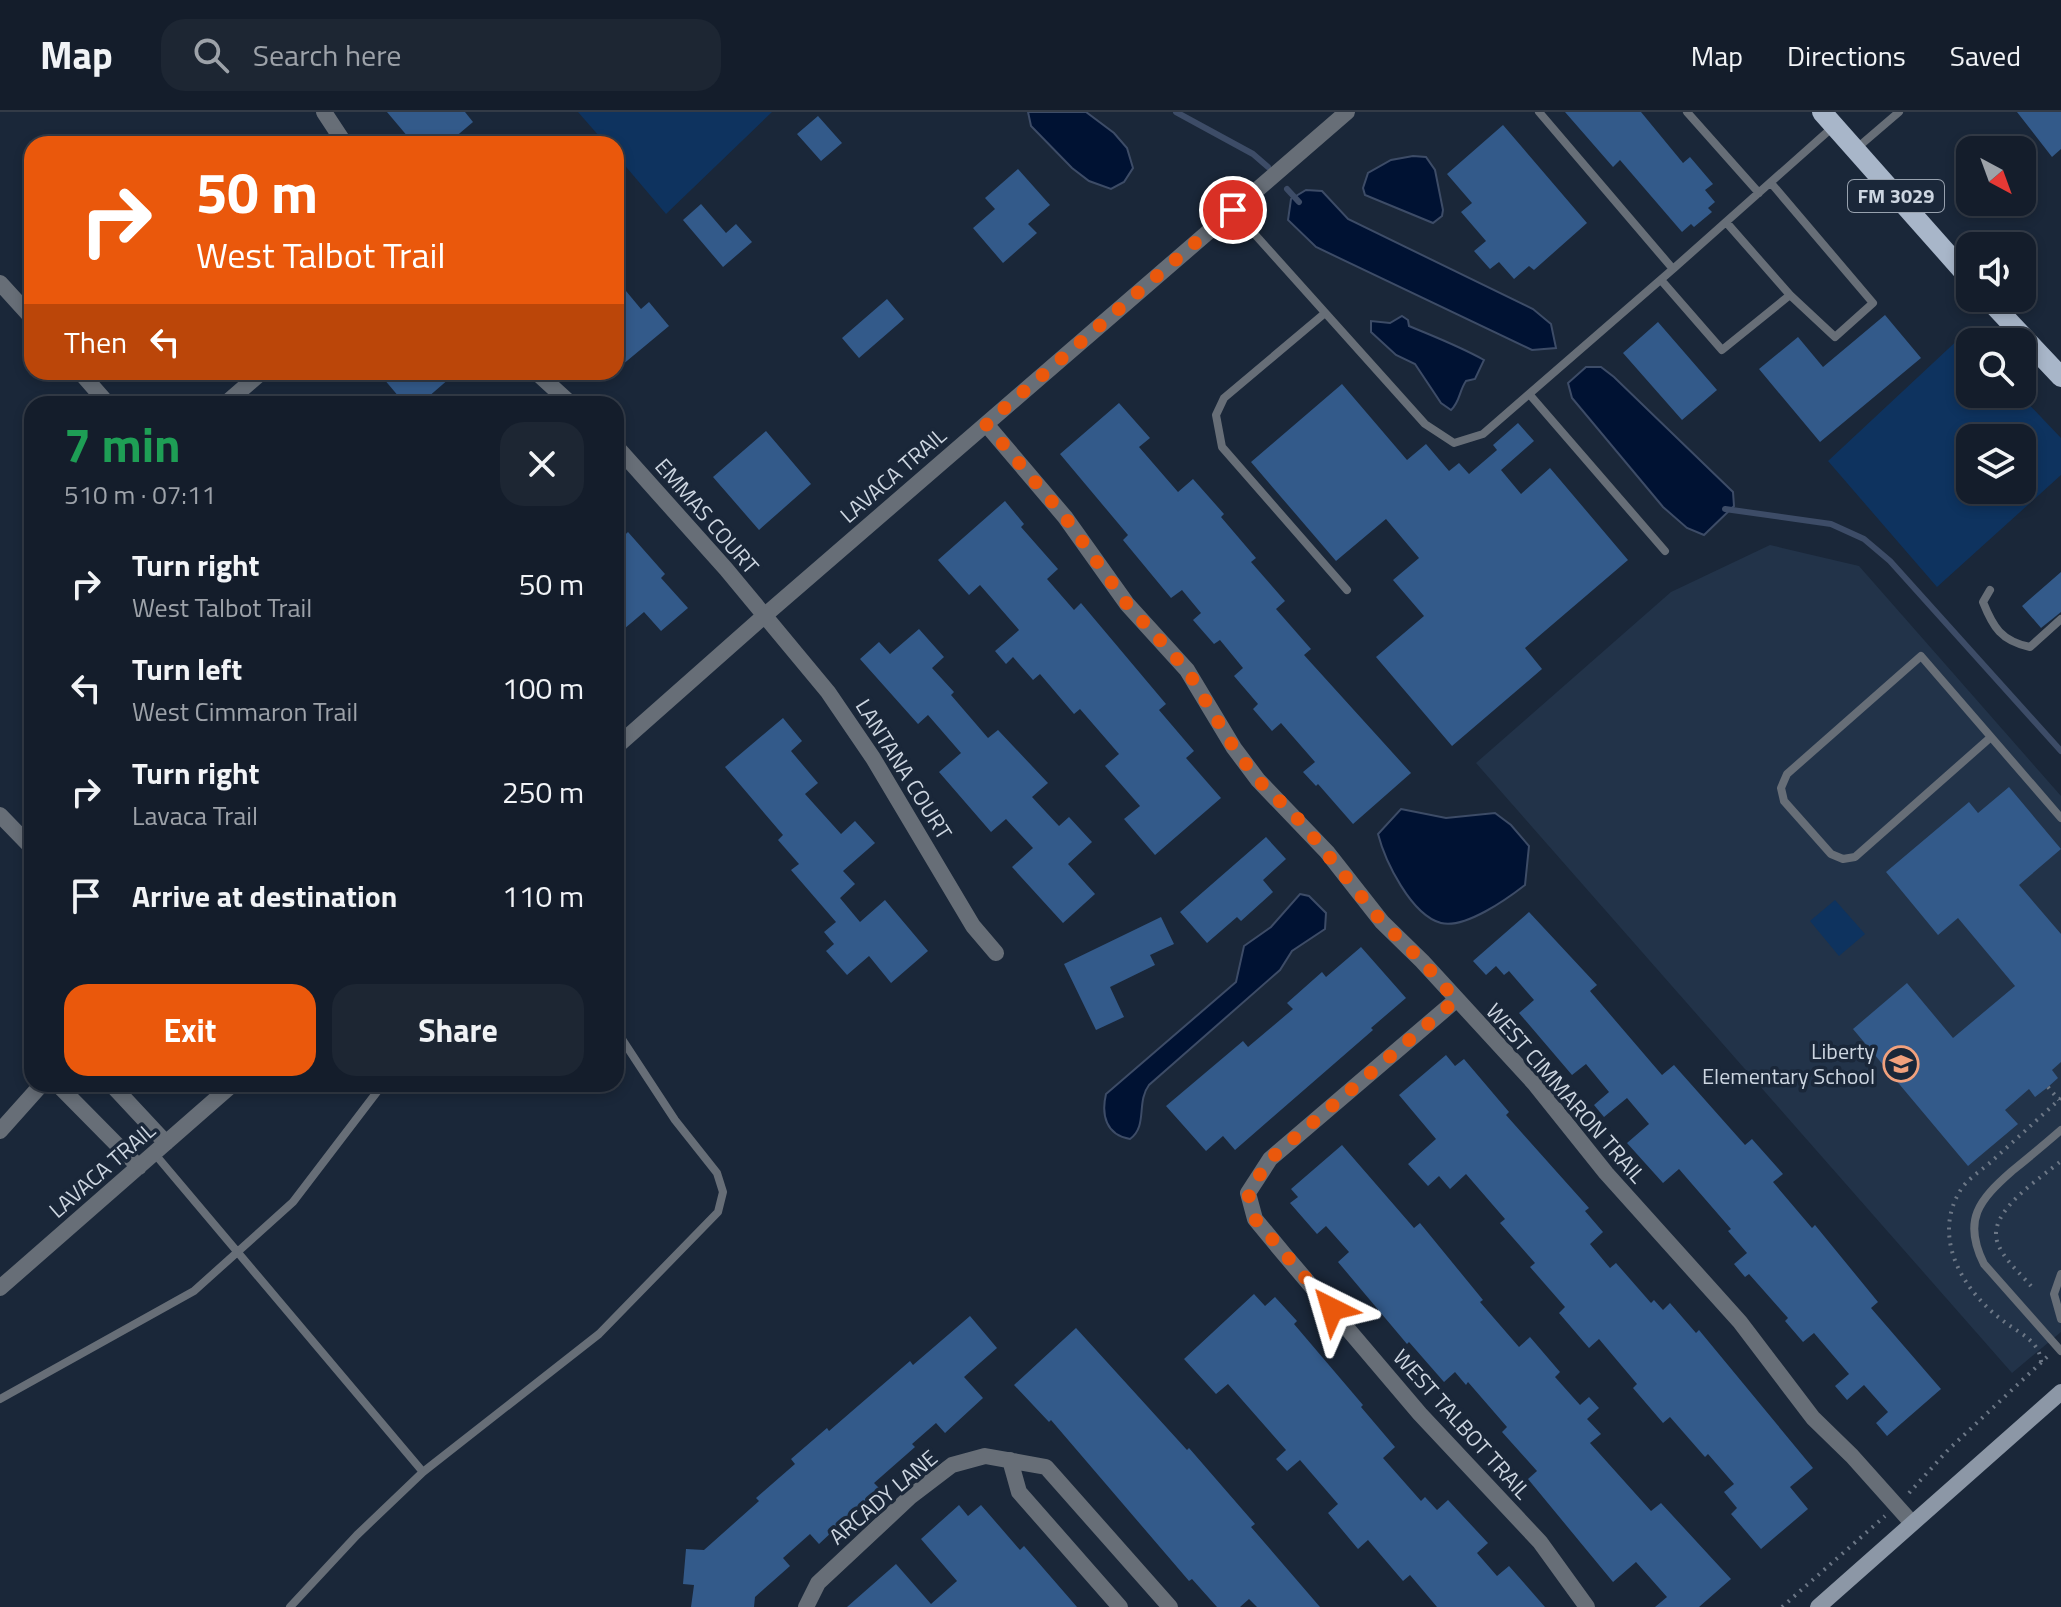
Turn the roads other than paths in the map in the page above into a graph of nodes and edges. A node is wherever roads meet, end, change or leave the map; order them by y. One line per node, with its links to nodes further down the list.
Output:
1 (324, 112): 7 (street)
2 (1347, 112): 11 (street, LAVACA TRAIL)
3 (1539, 112): 14 (lane)
4 (1687, 112): 10 (lane)
5 (1899, 112): 8 (lane)
6 (1828, 119): 8 (main road, FM 3029); 9 (lane)
7 (340, 136)
8 (1855, 149): 13 (main road, FM 3029)
9 (1771, 183): 10 (lane); 17 (lane)
10 (1759, 193): 12 (lane)
11 (1233, 210): 20 (lane); 29 (street, LAVACA TRAIL)
12 (1726, 222): 14 (lane); 17 (lane)
13 (1956, 263)
14 (1673, 269): 15 (lane)
15 (1661, 280): 17 (lane); 25 (lane)
16 (0, 283): 18 (street)
17 (1790, 295)
18 (24, 309)
19 (2001, 312): 21 (main road)
20 (1325, 313): 25 (lane); 32 (lane)
21 (2059, 371)
22 (87, 380): 26 (street)
23 (253, 380): 27 (street)
24 (545, 380): 28 (street)
25 (1530, 395): 31 (lane)
26 (101, 396)
27 (234, 396)
28 (562, 396)
29 (986, 424): 34 (street, LAVACA TRAIL); 42 (street, WEST CIMMARON TRAIL)
30 (624, 455): 34 (street, EMMAS COURT)
31 (1665, 551)
32 (1347, 590)
33 (1990, 590): 35 (lane)
34 (764, 616): 37 (street, LAVACA TRAIL); 41 (street, LANTANA COURT)
35 (2061, 619)
36 (1991, 737): 36 (lane); 39 (lane)
37 (624, 740)
38 (0, 815): 40 (street)
39 (2061, 818)
40 (24, 840)
41 (996, 953)
42 (1456, 1000): 62 (street, WEST CIMMARON TRAIL); 67 (street, WEST TALBOT TRAIL)
43 (624, 1042): 61 (lane)
44 (35, 1092): 50 (street)
45 (65, 1092): 52 (street)
46 (117, 1092): 51 (street)
47 (224, 1092): 51 (street, LAVACA TRAIL)
48 (377, 1092): 53 (lane)
49 (2061, 1130): 57 (lane)
50 (0, 1131)
51 (160, 1148): 52 (street, LAVACA TRAIL); 53 (lane)
52 (139, 1167): 55 (street, LAVACA TRAIL)
53 (239, 1250): 59 (lane); 61 (lane)
54 (2061, 1274): 56 (lane)
55 (0, 1288)
56 (2060, 1316)
57 (2061, 1351)
58 (2061, 1392): 62 (main road)
59 (0, 1399)
60 (1010, 1460): 64 (street, ARCADY LANE); 65 (street); 66 (street, ARCADY LANE)
61 (423, 1472): 63 (lane)
62 (1912, 1523): 68 (main road)
63 (290, 1607)
64 (806, 1607)
65 (1120, 1607)
66 (1170, 1607)
67 (1587, 1607)
68 (1818, 1607)

